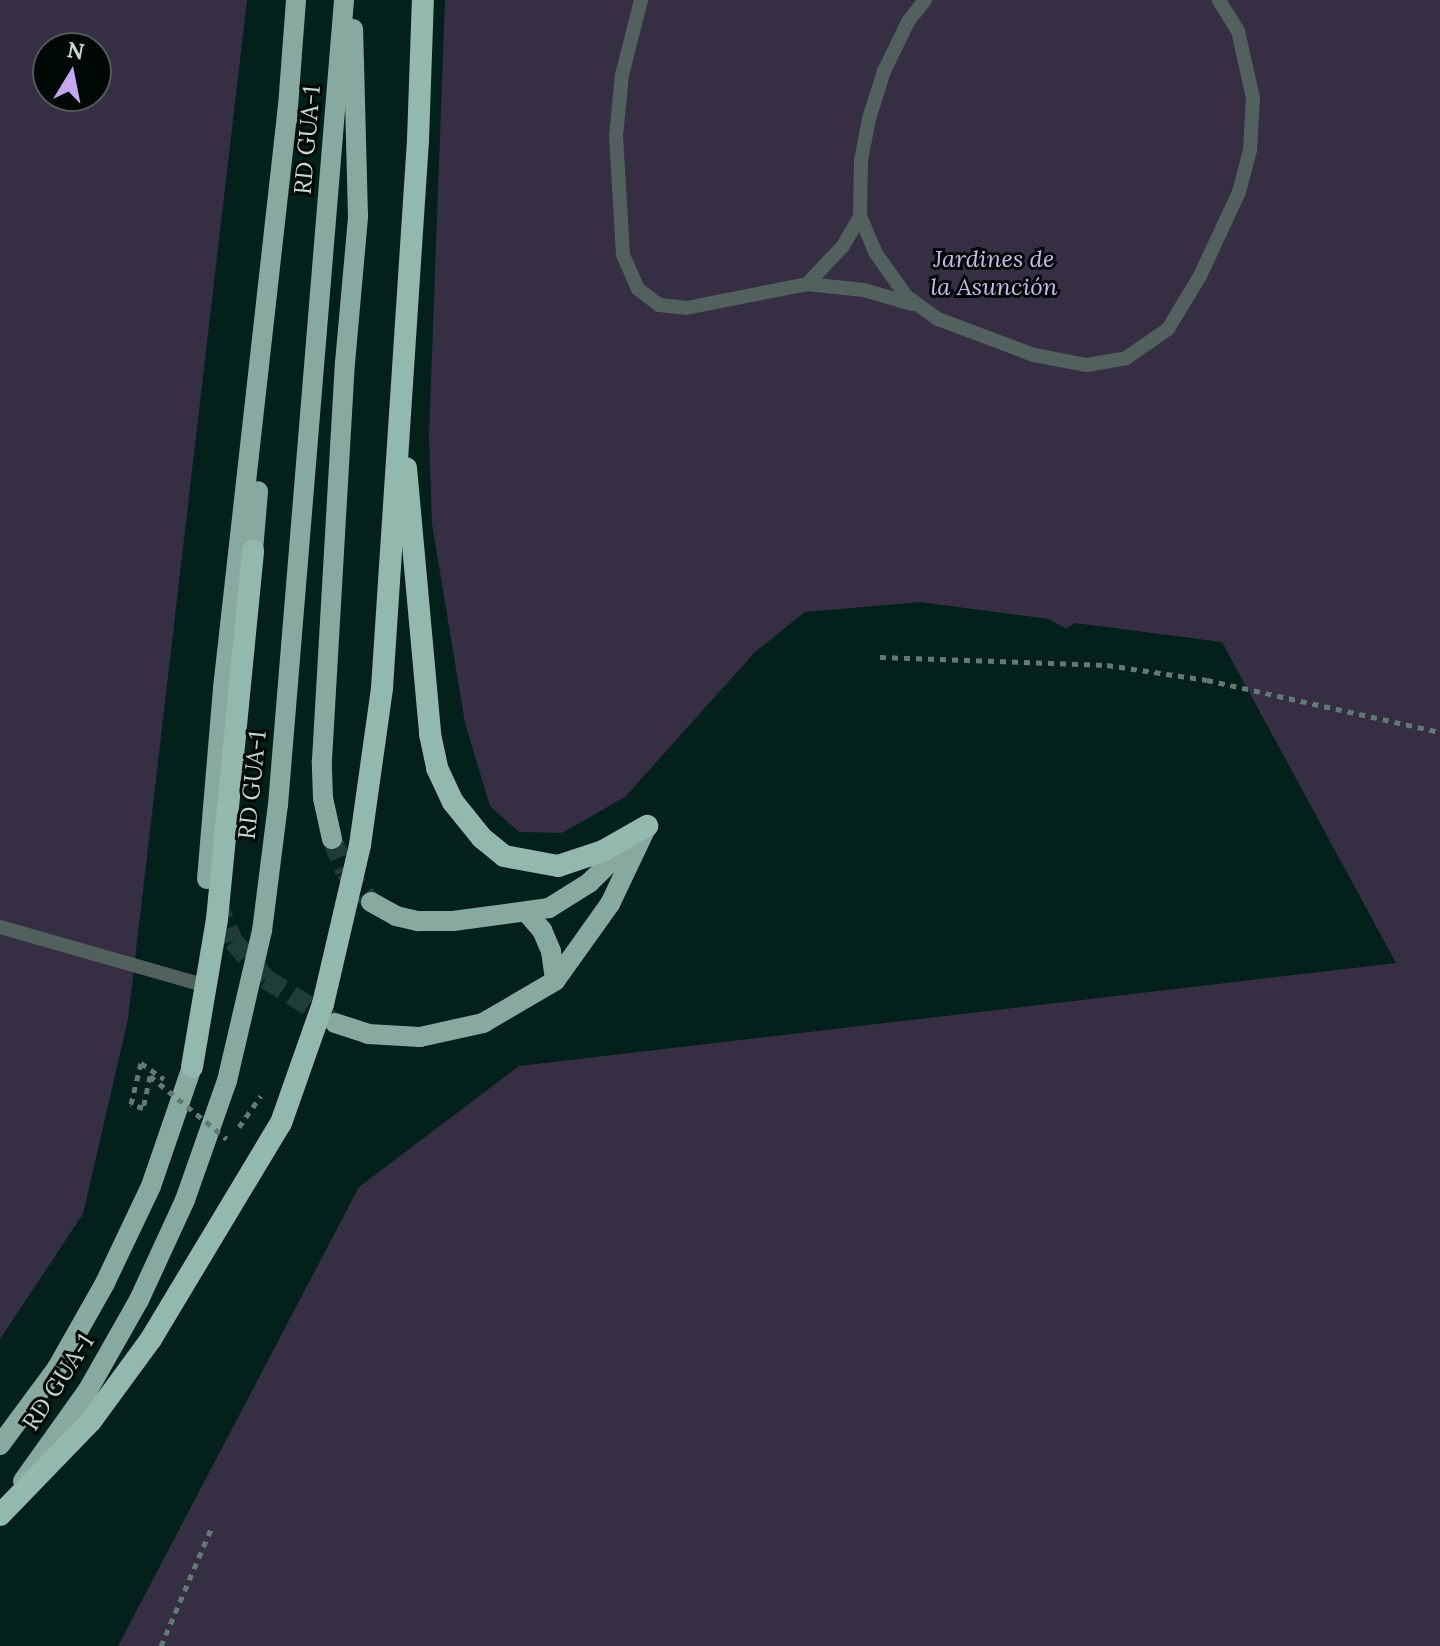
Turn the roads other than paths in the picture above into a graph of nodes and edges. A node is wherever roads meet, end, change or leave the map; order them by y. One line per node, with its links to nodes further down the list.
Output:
1 (296, 0): 8 (main road, RD GUA-1)
2 (344, 0): 25 (main road, RD GUA-1)
3 (352, 0): 15 (main road)
4 (423, 0): 12 (highway)
5 (641, 0): 10 (lane)
6 (925, 0): 9 (lane)
7 (1219, 0): 11 (lane)
8 (288, 106): 13 (main road, RD GUA-1); 16 (main road)
9 (860, 216): 10 (lane); 11 (lane)
10 (807, 284): 11 (lane)
11 (918, 305)
12 (399, 406): 14 (highway); 25 (highway)
13 (253, 551): 21 (highway)
14 (647, 826): 18 (main road); 20 (main road)
15 (332, 839)
16 (207, 879)
17 (371, 902): 18 (main road)
18 (527, 913): 20 (main road)
19 (0, 927): 21 (lane)
20 (555, 981): 22 (main road)
21 (207, 986): 23 (highway)
22 (335, 1023)
23 (192, 1067): 24 (main road, RD GUA-1)
24 (0, 1445)
25 (0, 1514)

